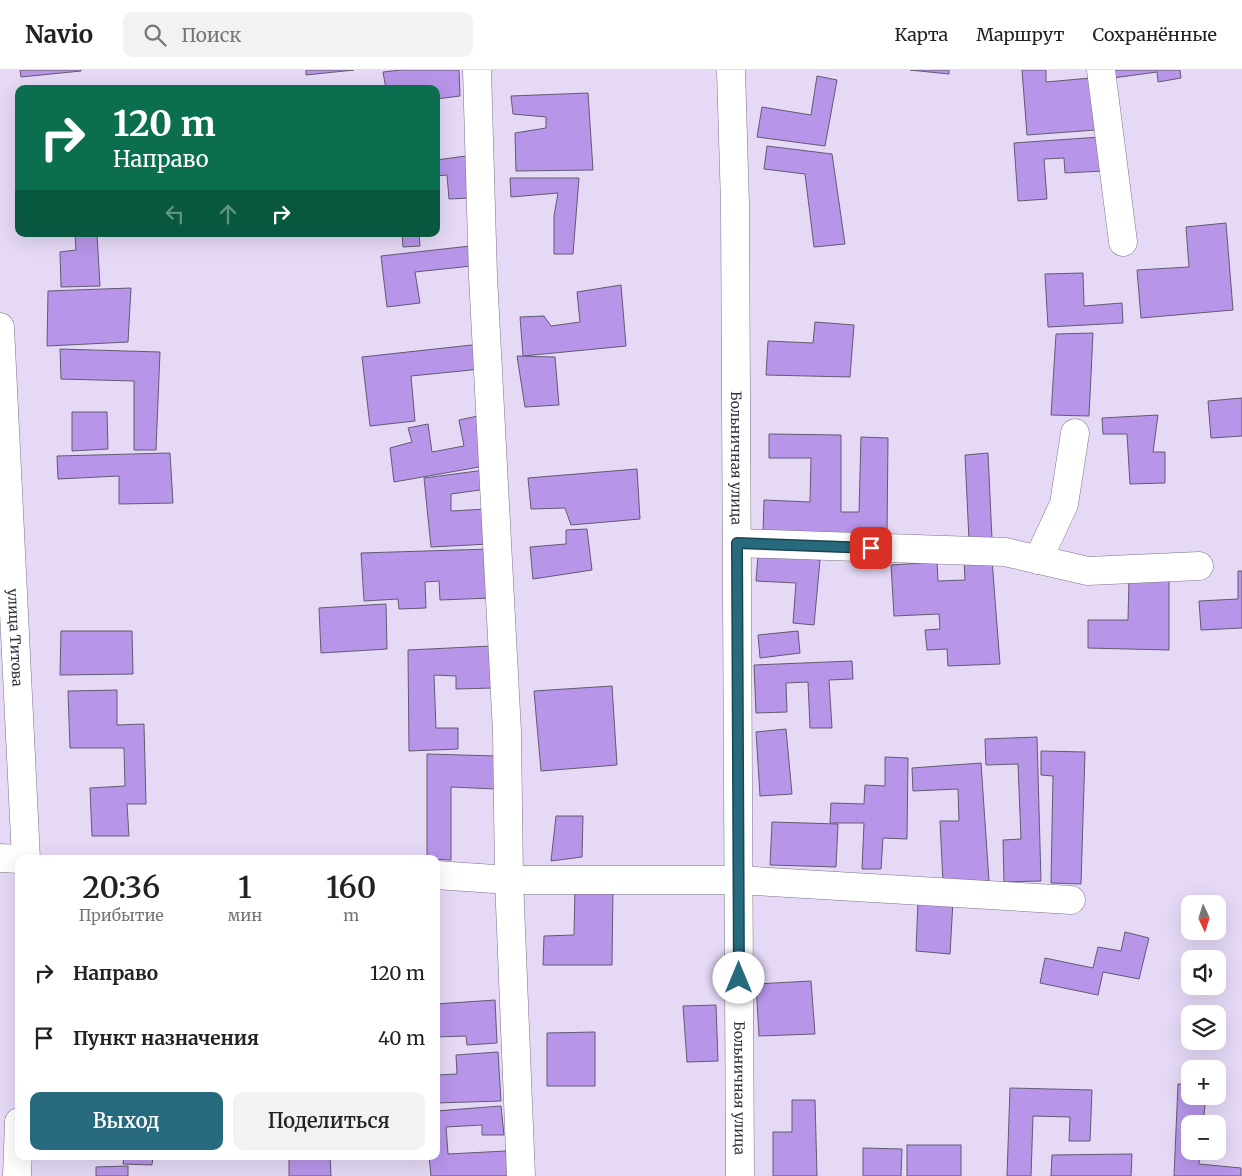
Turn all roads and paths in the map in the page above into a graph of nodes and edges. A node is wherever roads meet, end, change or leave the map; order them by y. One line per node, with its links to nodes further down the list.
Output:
1 (477, 70): 14 (street)
2 (731, 70): 7 (street, Больничная улица)
3 (1101, 70): 4 (street)
4 (1123, 242)
5 (0, 327): 10 (street, улица Титова)
6 (1075, 433): 8 (street)
7 (737, 543): 8 (street); 15 (street, Больничная улица)
8 (1038, 560): 9 (street)
9 (1199, 566)
10 (26, 855)
11 (0, 858): 12 (street)
12 (15, 859)
13 (440, 875): 14 (street)
14 (509, 880): 15 (street); 19 (street)
15 (738, 880): 16 (street); 20 (street, Больничная улица)
16 (1070, 900)
17 (18, 1160): 18 (street)
18 (17, 1176)
19 (521, 1176)
20 (740, 1176)

